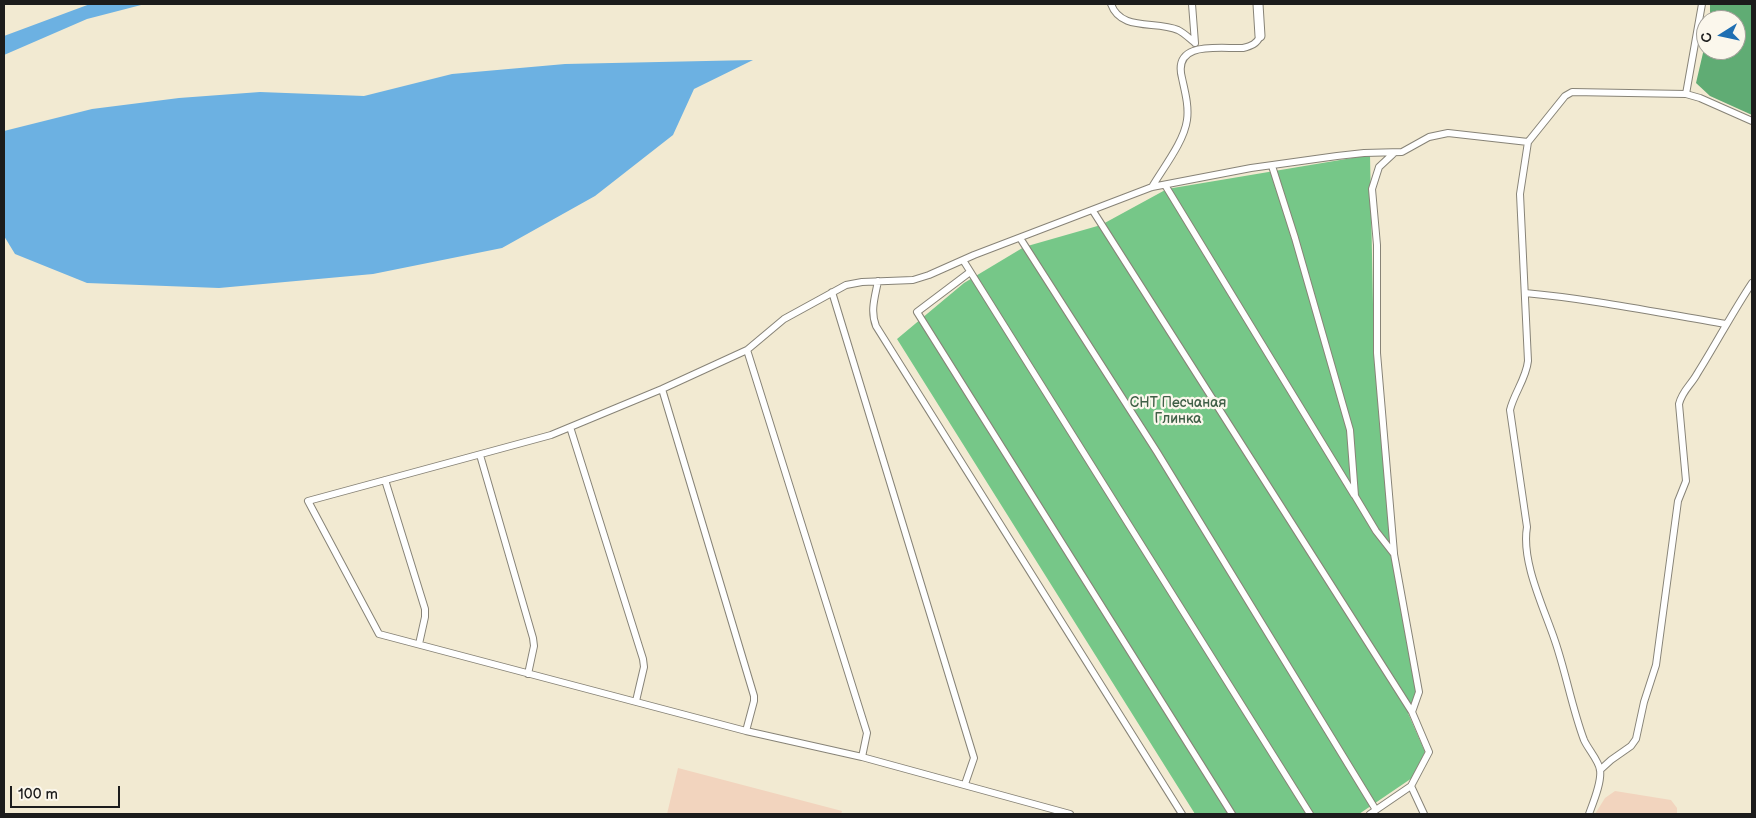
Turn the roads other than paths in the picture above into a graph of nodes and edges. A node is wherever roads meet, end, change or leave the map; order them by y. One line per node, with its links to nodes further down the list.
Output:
1 (1111, 4): 6 (street)
2 (1192, 4): 6 (street)
3 (1258, 4): 5 (street)
4 (1702, 4): 8 (street)
5 (1260, 36): 7 (street)
6 (1194, 42): 7 (street)
7 (1197, 49): 14 (street)
8 (1686, 94): 9 (street); 10 (street)
9 (1752, 121)
10 (1528, 142): 11 (street); 22 (street)
11 (1394, 153): 12 (street); 30 (street)
12 (1272, 166): 13 (street); 29 (street)
13 (1164, 185): 14 (street); 29 (street)
14 (1152, 187): 15 (street)
15 (1093, 211): 16 (street); 34 (street)
16 (1020, 238): 17 (street); 40 (street)
17 (963, 260): 18 (street); 19 (street)
18 (970, 272): 43 (street); 44 (street)
19 (878, 281): 21 (street); 42 (street)
20 (1752, 283): 23 (street)
21 (832, 292): 24 (street); 38 (street)
22 (1525, 293): 23 (street); 37 (street)
23 (1726, 324): 37 (street)
24 (747, 350): 25 (street); 36 (street)
25 (662, 389): 26 (street); 35 (street)
26 (570, 427): 27 (street); 33 (street)
27 (480, 455): 28 (street); 32 (street)
28 (385, 480): 31 (street); 31 (street)
29 (1355, 496): 30 (street)
30 (1394, 554): 34 (street)
31 (419, 644): 32 (street)
32 (528, 674): 33 (street)
33 (636, 701): 35 (street)
34 (1412, 712): 39 (street)
35 (746, 730): 36 (street)
36 (862, 757): 38 (street)
37 (1600, 770): 46 (street)
38 (965, 784): 41 (street)
39 (1411, 786): 40 (street); 45 (street)
40 (1373, 812)
41 (1070, 814)
42 (1182, 814)
43 (1232, 814)
44 (1310, 814)
45 (1424, 814)
46 (1589, 814)

